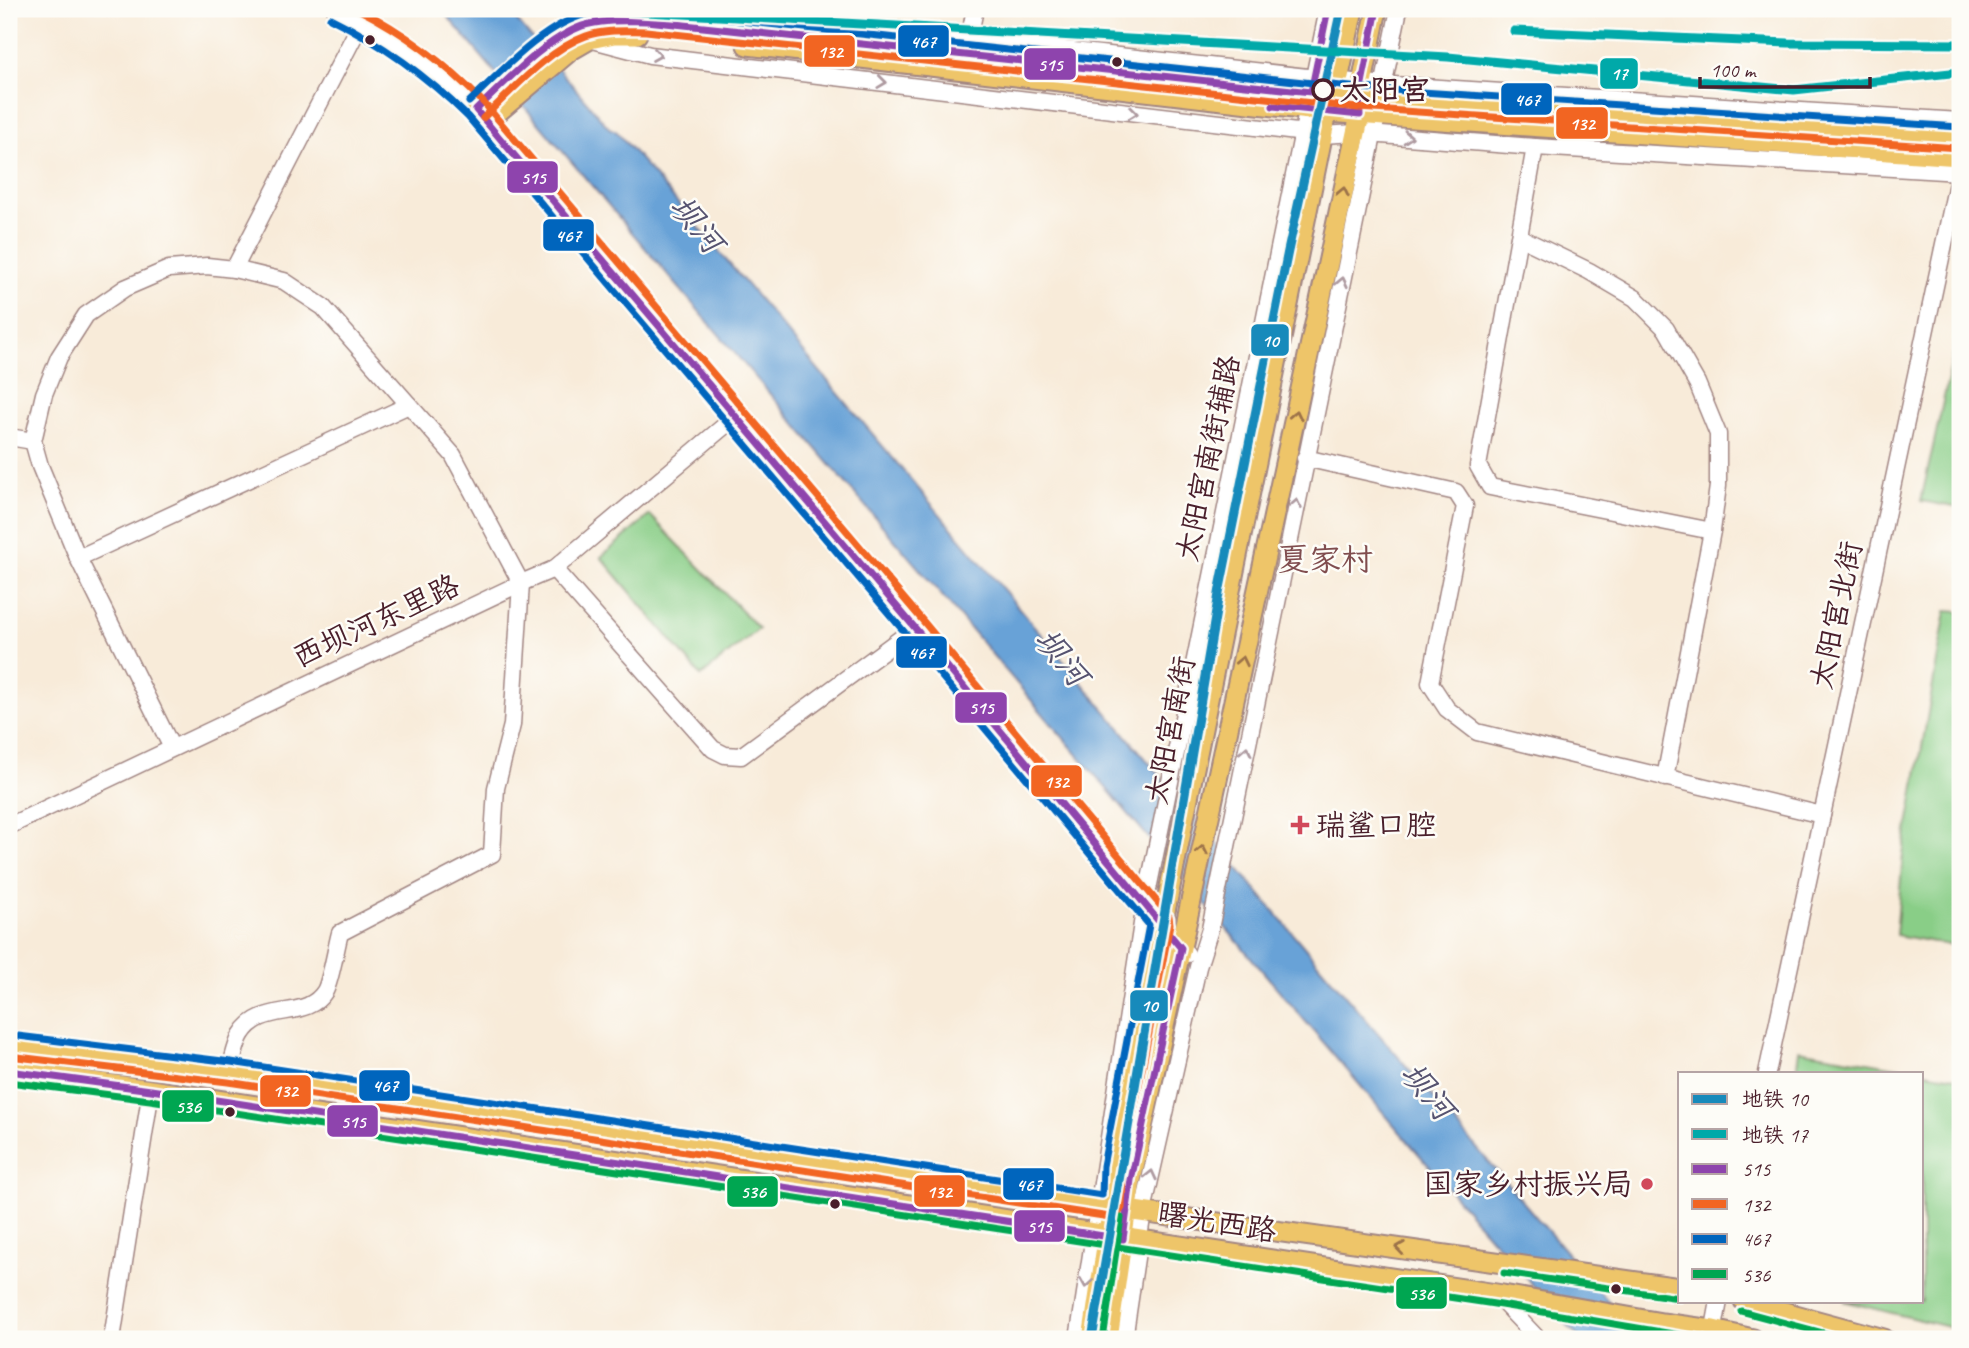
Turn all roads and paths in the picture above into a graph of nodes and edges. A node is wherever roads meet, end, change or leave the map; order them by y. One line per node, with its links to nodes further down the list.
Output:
1 (335, 9): 9 (street)
2 (658, 9): 10 (street)
3 (718, 9): 11 (street)
4 (975, 9): 13 (street)
5 (1328, 9): 19 (street)
6 (1353, 9): 19 (main road, 太阳宫南街)
7 (1377, 9): 21 (main road, 太阳宫南街)
8 (1399, 9): 21 (street, 太阳宫南街)
9 (362, 21): 23 (street); 34 (street)
10 (692, 26): 14 (main road); 15 (main road)
11 (929, 34): 13 (street); 15 (street)
12 (590, 39): 14 (main road); 16 (main road); 18 (street, one-way to 18)
13 (969, 39): 19 (street)
14 (565, 44): 23 (main road)
15 (1002, 59): 19 (main road)
16 (984, 73): 17 (main road); 18 (street)
17 (1107, 87): 19 (main road); 22 (street)
18 (930, 88): 22 (street)
19 (1322, 94): 21 (main road); 21 (street); 26 (main road, 太阳宫南街)
20 (1632, 100): 21 (street); 24 (street); 25 (street)
21 (1368, 108): 24 (main road); 26 (street); 27 (main road); 29 (street, one-way to 29); 39 (street, 太阳宫南街, one-way to 21); 52 (main road, 太阳宫南街, one-way to 21)
22 (1104, 109): 26 (street, one-way to 26)
23 (486, 111): 36 (street)
24 (1692, 120): 28 (main road)
25 (1960, 121)
26 (1312, 134): 49 (street, 太阳宫南街辅路); 51 (main road, 太阳宫南街)
27 (1678, 137): 30 (street); 31 (main road)
28 (1960, 138)
29 (1535, 147): 30 (street); 33 (street)
30 (1624, 152): 32 (street)
31 (1960, 156)
32 (1960, 171): 47 (street, 太阳宫北街)
33 (1519, 237): 40 (street); 40 (street)
34 (234, 269): 35 (street); 38 (street)
35 (409, 405): 41 (street); 43 (street)
36 (735, 416): 42 (street, 西坝河东里路); 44 (street)
37 (9, 437): 38 (street)
38 (33, 441): 41 (street)
39 (1305, 458): 46 (street); 53 (street, 太阳宫南街, one-way to 39)
40 (1712, 531): 46 (street)
41 (78, 558): 45 (street)
42 (554, 569): 43 (street, 西坝河东里路); 44 (street)
43 (521, 583): 45 (street, 西坝河东里路); 56 (street)
44 (915, 628): 50 (street)
45 (172, 748): 48 (street, 西坝河东里路)
46 (1665, 778): 47 (street)
47 (1822, 816): 57 (street, 太阳宫北街)
48 (9, 826)
49 (1155, 853): 50 (street, 太阳宫南街)
50 (1145, 904): 51 (street); 59 (street, 太阳宫南街)
51 (1160, 922): 52 (street); 59 (main road, 太阳宫南街)
52 (1181, 948): 53 (street); 59 (main road, 太阳宫南街)
53 (1198, 967): 59 (street, 太阳宫南街, one-way to 53)
54 (9, 1045): 56 (main road, 曙光西路)
55 (9, 1071): 58 (main road, 曙光西路)
56 (229, 1072): 59 (main road, 曙光西路)
57 (1767, 1072)
58 (150, 1090): 60 (main road, 曙光西路); 66 (street)
59 (1120, 1208): 60 (main road, 太阳宫南街); 60 (street, 太阳宫南街); 61 (main road, 曙光西路, one-way to 59)
60 (1116, 1237): 62 (main road, 曙光西路); 67 (street, 太阳宫南街, one-way to 67); 68 (main road, 太阳宫南街); 69 (main road, 太阳宫南街); 70 (street, 太阳宫南街)
61 (1678, 1288)
62 (1500, 1295): 65 (main road, 曙光西路); 71 (street)
63 (1719, 1302): 65 (street)
64 (1748, 1302): 73 (main road)
65 (1712, 1334): 72 (main road)
66 (112, 1339)
67 (1077, 1339)
68 (1092, 1339)
69 (1108, 1339)
70 (1124, 1339)
71 (1538, 1339)
72 (1753, 1339)
73 (1884, 1339)

